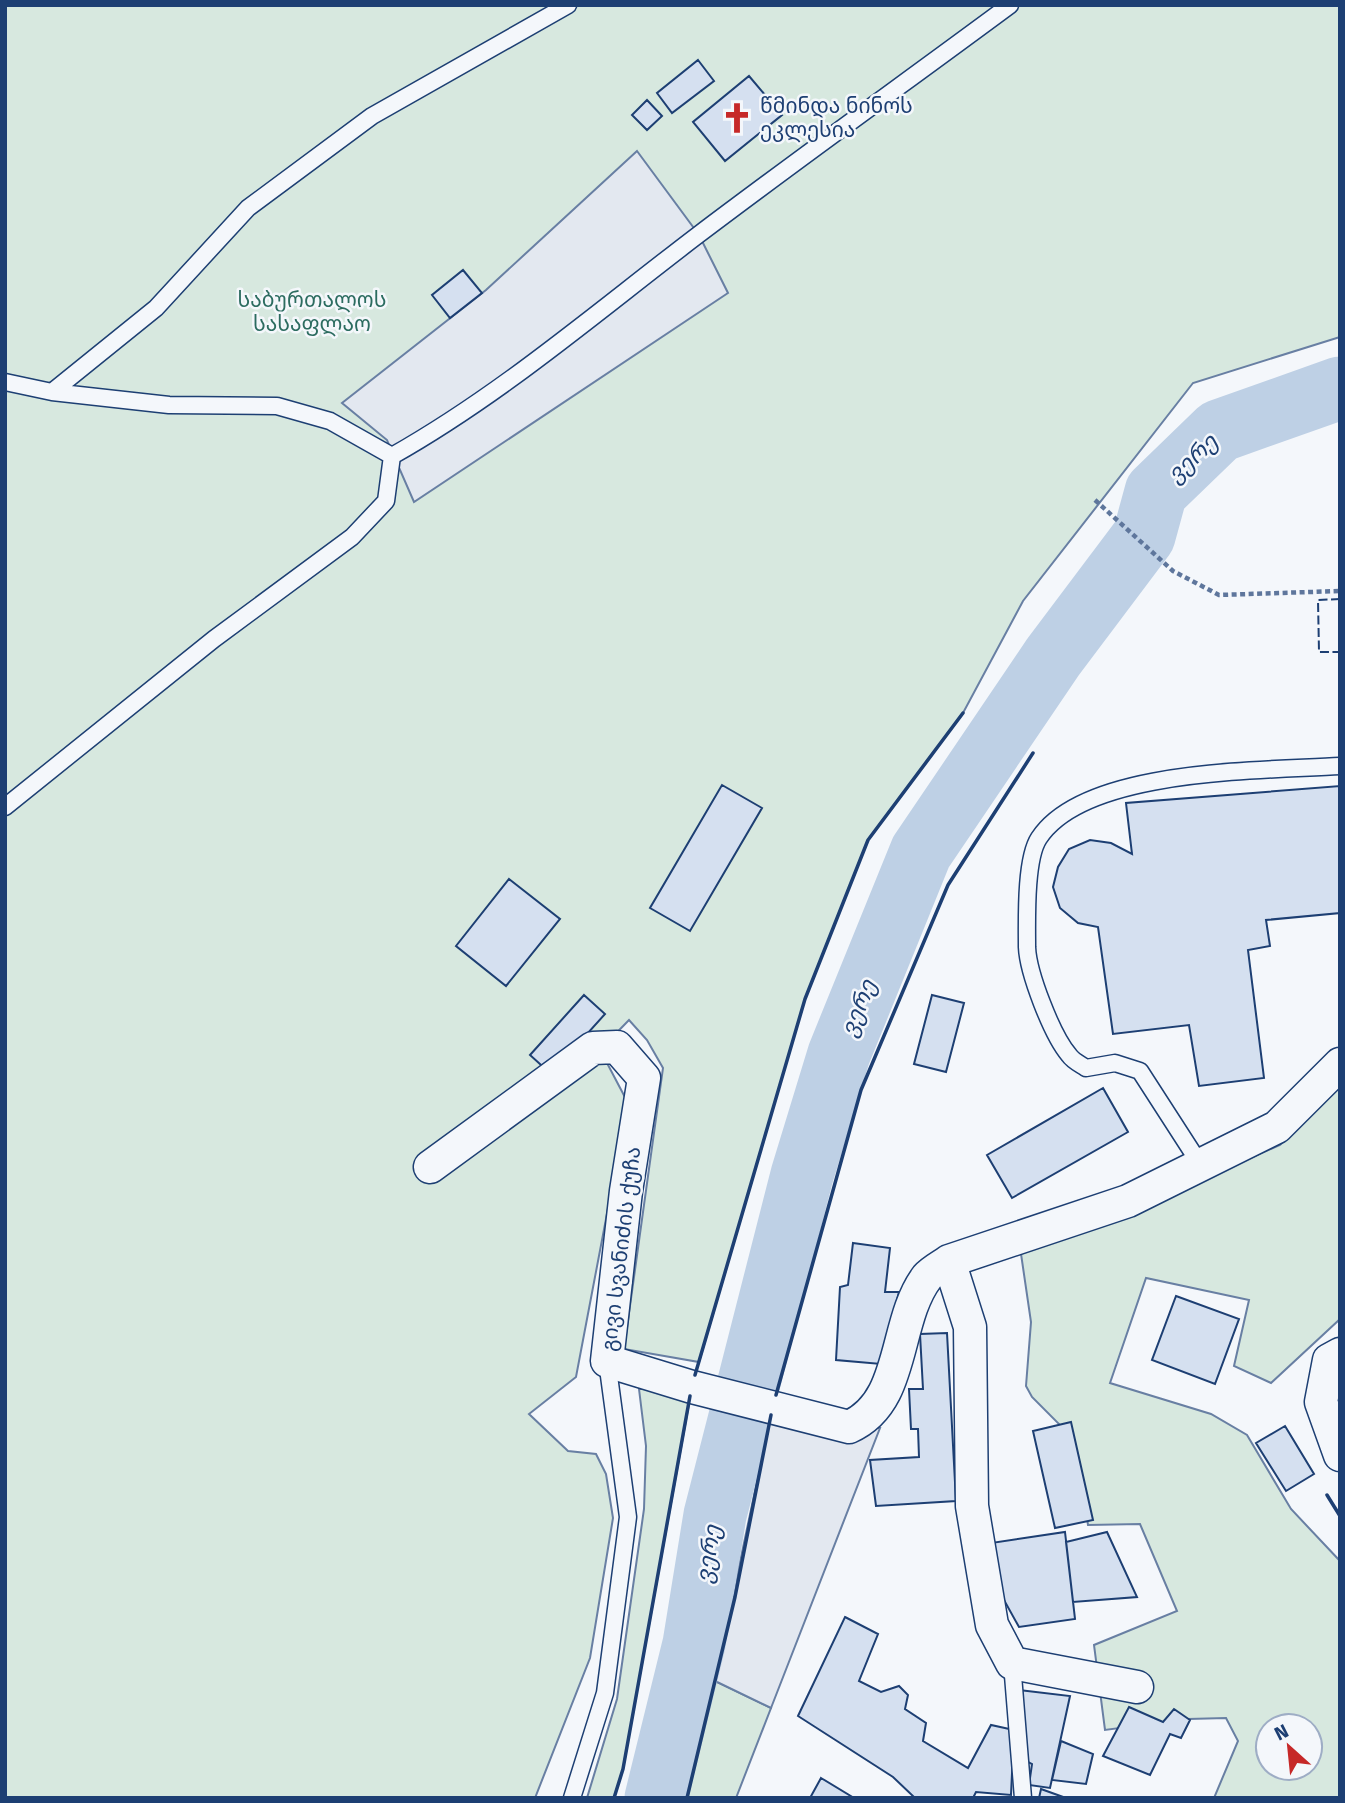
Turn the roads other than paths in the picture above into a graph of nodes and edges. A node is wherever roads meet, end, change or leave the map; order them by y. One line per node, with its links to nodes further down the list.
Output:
1 (568, 5): 4 (lane)
2 (1010, 5): 5 (lane)
3 (5, 383): 4 (lane)
4 (52, 392): 5 (lane)
5 (392, 456): 7 (lane)
6 (1340, 765): 9 (lane)
7 (5, 807)
8 (1340, 1065): 9 (street, გივი სვანიძის ქუჩა)
9 (1200, 1164): 11 (street, გივი სვანიძის ქუჩა)
10 (430, 1167): 13 (street, გივი სვანიძის ქუჩა)
11 (949, 1261): 13 (street, გივი სვანიძის ქუჩა); 15 (street)
12 (1340, 1354): 14 (street)
13 (607, 1361): 17 (lane)
14 (1340, 1455)
15 (1012, 1663): 16 (street); 18 (lane)
16 (1137, 1687)
17 (572, 1798)
18 (1023, 1798)

